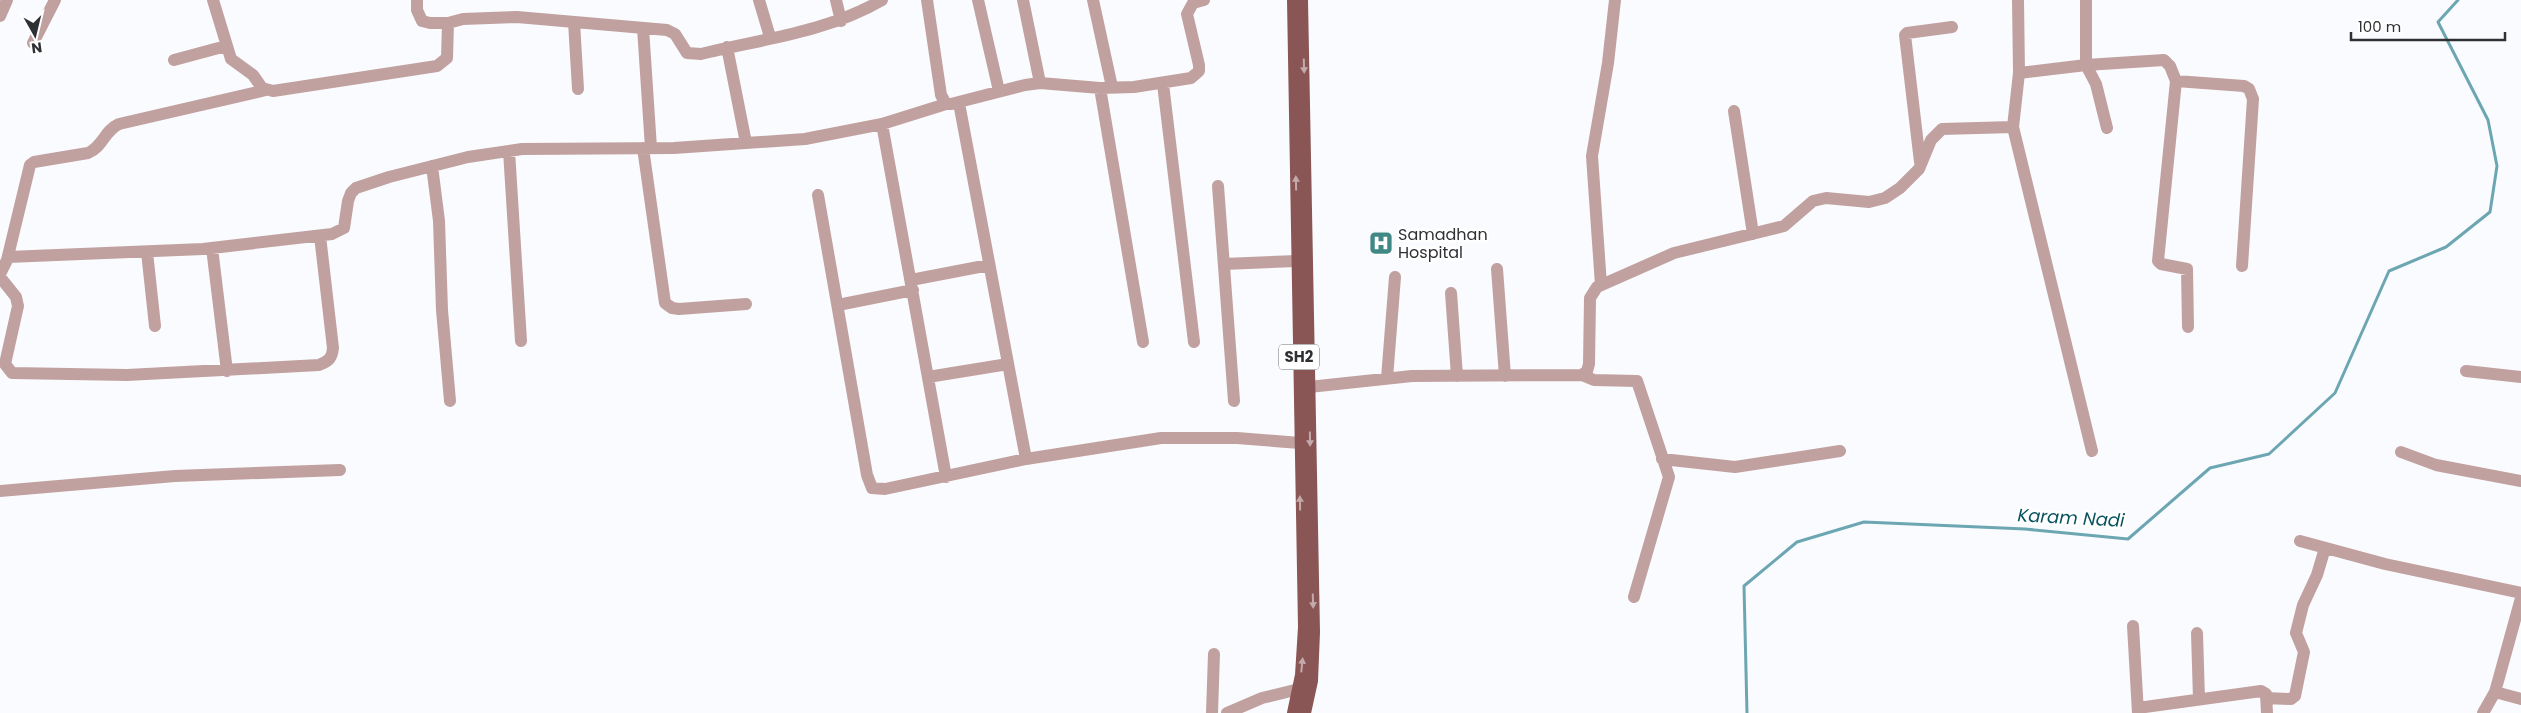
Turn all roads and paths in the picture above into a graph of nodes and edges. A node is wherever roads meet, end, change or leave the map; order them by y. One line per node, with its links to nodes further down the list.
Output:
1 (7, 0): 18 (street)
2 (55, 0): 25 (street)
3 (212, 0): 26 (street)
4 (417, 0): 21 (street)
5 (759, 0): 24 (street)
6 (836, 0): 19 (street)
7 (882, 0): 19 (street)
8 (927, 0): 39 (street)
9 (978, 0): 37 (street)
10 (1023, 0): 32 (street)
11 (1093, 0): 34 (street)
12 (1204, 0): 33 (street)
13 (1292, 0): 56 (main road, SH2, one-way to 13)
14 (1302, 0): 82 (main road, SH2, one-way to 82)
15 (1615, 0): 64 (street)
16 (2018, 0): 30 (street)
17 (2086, 0): 29 (street)
18 (0, 16)
19 (841, 21): 24 (street)
20 (574, 22): 21 (street); 23 (street); 36 (street)
21 (448, 23): 35 (street)
22 (1952, 27): 47 (street)
23 (643, 28): 27 (street); 45 (street)
24 (770, 38): 27 (street)
25 (33, 43)
26 (226, 46): 28 (street); 35 (street)
27 (727, 48): 44 (street)
28 (174, 60)
29 (2086, 65): 30 (street); 31 (street); 43 (street)
30 (2020, 73): 42 (street)
31 (2176, 81): 59 (street); 69 (street)
32 (1040, 83): 34 (street); 37 (street)
33 (1163, 84): 34 (street); 72 (street)
34 (1106, 88): 71 (street)
35 (266, 90): 55 (street)
36 (578, 90)
37 (999, 91): 38 (street)
38 (959, 103): 39 (street); 58 (street)
39 (946, 104): 41 (street)
40 (1734, 111): 51 (street)
41 (882, 124): 44 (street); 63 (street)
42 (2013, 127): 47 (street); 87 (street)
43 (2106, 128)
44 (746, 143): 45 (street)
45 (647, 148): 46 (street); 66 (street)
46 (509, 152): 48 (street); 70 (street)
47 (1921, 165): 51 (street)
48 (432, 166): 52 (street); 83 (street)
49 (1218, 186): 57 (street)
50 (818, 195): 67 (street)
51 (1753, 234): 64 (street)
52 (320, 236): 53 (street); 74 (street)
53 (212, 248): 54 (street); 74 (street)
54 (147, 252): 55 (street); 68 (street)
55 (8, 257): 61 (street)
56 (1297, 261): 57 (street); 85 (main road, SH2)
57 (1224, 264): 84 (street)
58 (989, 265): 63 (street); 73 (street)
59 (2242, 266)
60 (1497, 269): 78 (street)
61 (0, 275): 74 (street)
62 (1395, 277): 81 (street)
63 (912, 285): 67 (street); 79 (street)
64 (1601, 285): 76 (street)
65 (1451, 293): 77 (street)
66 (746, 304)
67 (838, 305): 92 (street)
68 (155, 326)
69 (2188, 327)
70 (521, 341)
71 (1143, 342)
72 (1194, 342)
73 (1008, 364): 79 (street); 89 (street)
74 (227, 371)
75 (2466, 371): 80 (street)
76 (1582, 375): 78 (street); 90 (street)
77 (1457, 376): 78 (street); 81 (street)
78 (1505, 376)
79 (928, 377): 92 (street)
80 (2521, 377)
81 (1387, 378): 82 (street)
82 (1309, 387): 112 (main road, SH2, one-way to 112)
83 (450, 401)
84 (1234, 401)
85 (1300, 443): 89 (street); 103 (main road, SH2, one-way to 85)
86 (1840, 451): 90 (street)
87 (2092, 451)
88 (2401, 452): 93 (street)
89 (1026, 459): 92 (street)
90 (1662, 459): 98 (street)
91 (340, 470): 94 (street)
92 (946, 477)
93 (2521, 481)
94 (0, 491)
95 (2300, 541): 96 (street)
96 (2325, 548): 97 (street); 105 (street)
97 (2521, 593)
98 (1634, 597)
99 (2521, 598): 104 (street)
100 (2133, 626): 108 (street)
101 (2197, 633): 106 (street)
102 (1214, 654): 109 (street)
103 (1299, 689): 110 (street); 111 (main road, SH2)
104 (2495, 692): 107 (street); 114 (street)
105 (2266, 698): 106 (street); 113 (street)
106 (2199, 699): 108 (street)
107 (2521, 699)
108 (2138, 710)
109 (1212, 713)
110 (1227, 713)
111 (1293, 713)
112 (1305, 713)
113 (2267, 713)
114 (2483, 713)

